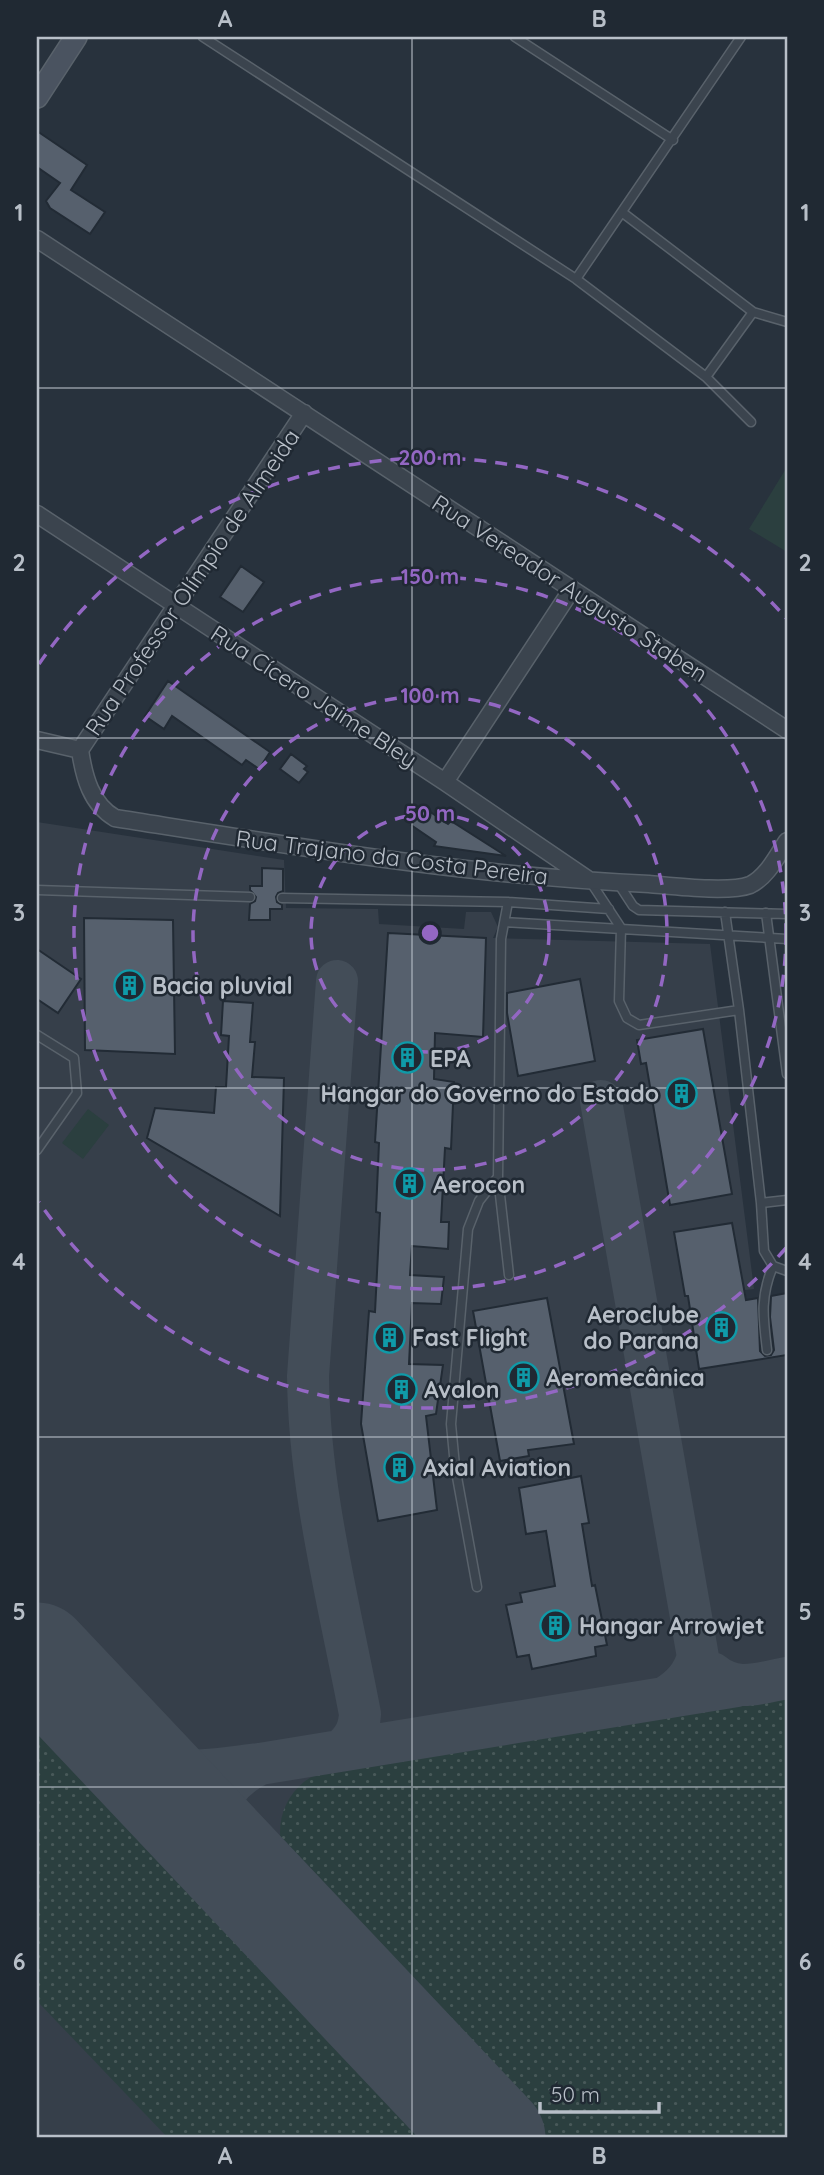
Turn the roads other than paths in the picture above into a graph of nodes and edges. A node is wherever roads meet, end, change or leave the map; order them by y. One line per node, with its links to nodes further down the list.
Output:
1 (76, 37): 5 (main road)
2 (203, 37): 9 (lane)
3 (518, 37): 6 (lane)
4 (741, 37): 6 (lane)
5 (37, 97)
6 (673, 140): 7 (lane)
7 (623, 213): 9 (lane); 10 (lane)
8 (37, 239): 13 (street, Rua Vereador Augusto Staben)
9 (576, 279): 12 (lane)
10 (753, 312): 11 (lane); 12 (lane)
11 (787, 322)
12 (706, 377): 14 (lane)
13 (304, 413): 16 (street, Rua Vereador Augusto Staben); 17 (street, Rua Professor Olímpio de Almeida)
14 (751, 422)
15 (37, 514): 17 (street, Rua Cícero Jaime Bley)
16 (572, 589): 18 (street, Rua Vereador Augusto Staben); 21 (street)
17 (176, 606): 20 (street, Rua Professor Olímpio de Almeida); 21 (street, Rua Cícero Jaime Bley)
18 (787, 730)
19 (37, 740): 20 (street)
20 (80, 750): 23 (street, Rua Trajano da Costa Pereira)
21 (445, 782): 23 (street, Rua Cícero Jaime Bley)
22 (787, 841): 24 (street, Rua Trajano da Costa Pereira)
23 (590, 881): 24 (street, Rua Trajano da Costa Pereira); 29 (lane)
24 (618, 883): 30 (lane)
25 (37, 890): 26 (lane)
26 (250, 897)
27 (282, 898): 28 (lane)
28 (508, 902): 29 (lane); 33 (lane)
29 (608, 909): 34 (lane)
30 (725, 912): 31 (lane); 35 (lane)
31 (766, 913): 32 (lane); 36 (lane)
32 (787, 914)
33 (505, 922): 34 (lane); 42 (lane)
34 (621, 928): 35 (lane); 38 (lane)
35 (728, 936): 36 (lane); 38 (lane)
36 (769, 939): 37 (lane); 40 (lane)
37 (787, 939)
38 (739, 1010): 44 (lane)
39 (37, 1035): 41 (lane)
40 (787, 1074)
41 (37, 1150)
42 (498, 1177): 47 (lane); 49 (lane)
43 (787, 1200): 44 (lane)
44 (761, 1203): 45 (lane)
45 (773, 1266): 46 (lane); 48 (lane)
46 (787, 1271)
47 (509, 1275)
48 (767, 1350)
49 (477, 1587)

